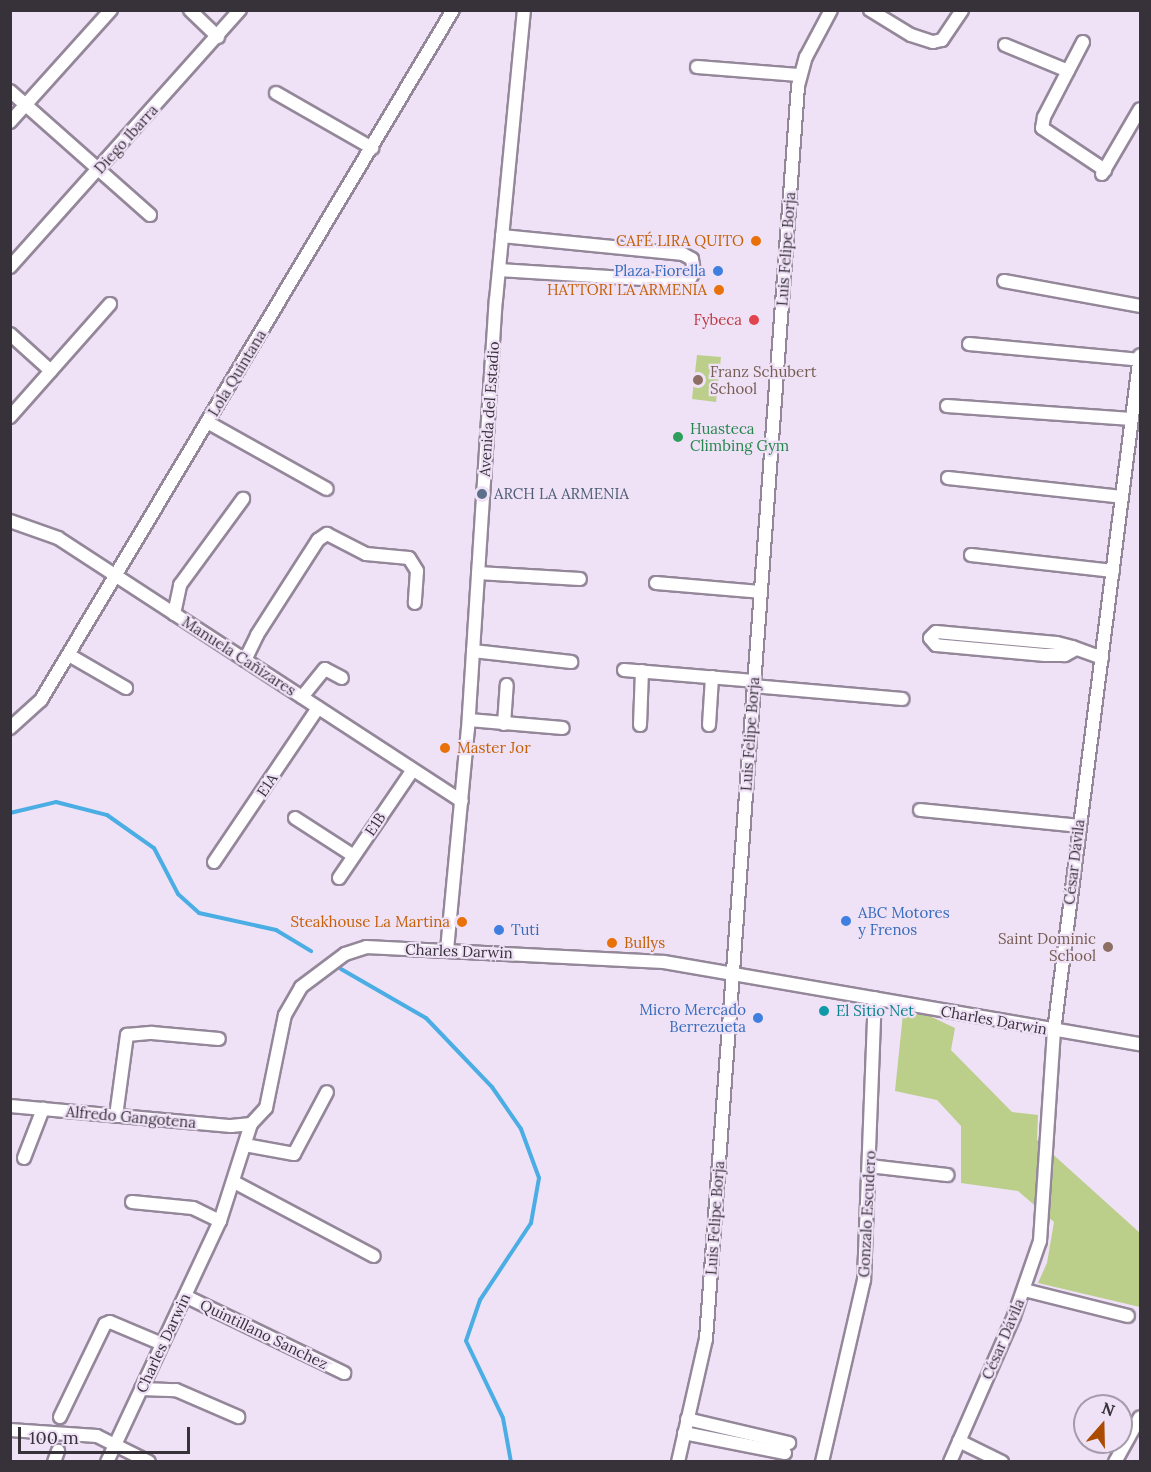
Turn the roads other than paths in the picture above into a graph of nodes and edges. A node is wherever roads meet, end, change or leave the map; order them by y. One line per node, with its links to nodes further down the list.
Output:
1 (111, 10): 17 (street)
2 (190, 10): 9 (street)
3 (240, 10): 9 (street, Diego Ibarra)
4 (453, 10): 20 (street, Lola Quintana)
5 (524, 10): 23 (street, Avenida del Estadio)
6 (831, 10): 14 (street, Luis Felipe Borja)
7 (870, 10): 8 (street)
8 (962, 10)
9 (218, 37): 21 (street, Diego Ibarra)
10 (1083, 42): 13 (street)
11 (1005, 45): 13 (street)
12 (697, 67): 14 (street)
13 (1068, 71): 18 (street)
14 (799, 75): 49 (street, Luis Felipe Borja)
15 (10, 91): 17 (street)
16 (276, 93): 20 (street)
17 (26, 105): 19 (street); 21 (street)
18 (1140, 109)
19 (10, 122)
20 (372, 148): 37 (street, Lola Quintana)
21 (99, 170): 22 (street); 24 (street, Diego Ibarra)
22 (150, 214)
23 (502, 236): 25 (street, Avenida del Estadio); 25 (street)
24 (10, 267)
25 (499, 270): 45 (street, Avenida del Estadio)
26 (1004, 281): 28 (street)
27 (110, 304): 33 (street)
28 (1140, 306)
29 (10, 334): 33 (street)
30 (969, 344): 32 (street)
31 (1140, 355): 32 (street, César Dávila)
32 (1140, 360): 36 (street, César Dávila)
33 (51, 370): 35 (street)
34 (947, 405): 36 (street)
35 (10, 417)
36 (1132, 419): 40 (street, César Dávila)
37 (207, 423): 39 (street); 46 (street, Lola Quintana)
38 (948, 478): 40 (street)
39 (327, 489)
40 (1122, 497): 44 (street, César Dávila)
41 (243, 499): 51 (street)
42 (10, 521): 46 (street, Manuela Cañizares)
43 (971, 555): 44 (street)
44 (1113, 571): 55 (street, César Dávila)
45 (478, 573): 47 (street); 53 (street, Avenida del Estadio)
46 (117, 577): 51 (street, Manuela Cañizares); 54 (street, Lola Quintana)
47 (580, 579)
48 (656, 583): 49 (street)
49 (760, 592): 62 (street, Luis Felipe Borja)
50 (415, 603): 56 (street)
51 (174, 614): 56 (street, Manuela Cañizares)
52 (1076, 649): 52 (street); 55 (street)
53 (473, 651): 57 (street); 68 (street, Avenida del Estadio)
54 (69, 655): 64 (street); 72 (street, Lola Quintana)
55 (1102, 658): 78 (street, César Dávila)
56 (245, 660): 65 (street, Manuela Cañizares)
57 (571, 662)
58 (624, 670): 59 (street)
59 (642, 671): 60 (street); 70 (street)
60 (712, 677): 62 (street); 71 (street)
61 (342, 678): 65 (street)
62 (753, 683): 66 (street); 83 (street, Luis Felipe Borja)
63 (507, 685): 69 (street)
64 (126, 688)
65 (302, 697): 67 (street, Manuela Cañizares)
66 (902, 699)
67 (318, 708): 74 (street, Manuela Cañizares); 80 (street, E1A)
68 (469, 720): 69 (street); 75 (street, Avenida del Estadio)
69 (504, 724): 73 (street)
70 (640, 725)
71 (709, 725)
72 (10, 728)
73 (563, 729)
74 (412, 771): 75 (street, Manuela Cañizares); 79 (street, E1B)
75 (462, 801): 82 (street, Avenida del Estadio)
76 (920, 810): 78 (street)
77 (295, 818): 79 (street)
78 (1079, 826): 85 (street, César Dávila)
79 (354, 856): 81 (street, E1B)
80 (214, 862)
81 (339, 878)
82 (447, 951): 83 (street, Charles Darwin); 92 (street, Charles Darwin)
83 (733, 974): 84 (street, Charles Darwin); 110 (street, Luis Felipe Borja)
84 (875, 998): 85 (street, Charles Darwin); 95 (street, Gonzalo Escudero)
85 (1054, 1031): 87 (street, Charles Darwin); 101 (street, César Dávila)
86 (219, 1039): 91 (street)
87 (1140, 1044)
88 (327, 1092): 93 (street)
89 (10, 1106): 90 (street, Alfredo Gangotena)
90 (44, 1109): 91 (street, Alfredo Gangotena); 94 (street)
91 (116, 1116): 92 (street, Alfredo Gangotena)
92 (251, 1124): 93 (street, Charles Darwin)
93 (245, 1145): 97 (street, Charles Darwin)
94 (24, 1158)
95 (870, 1166): 96 (street); 118 (street, Gonzalo Escudero)
96 (947, 1175)
97 (234, 1182): 99 (street, Charles Darwin); 100 (street)
98 (132, 1202): 99 (street)
99 (220, 1221): 102 (street, Charles Darwin)
100 (374, 1256)
101 (1024, 1290): 103 (street); 113 (street, César Dávila)
102 (185, 1296): 104 (street, Charles Darwin); 105 (street, Quintillano Sanchez)
103 (1128, 1316)
104 (162, 1344): 106 (street, Charles Darwin); 107 (street)
105 (344, 1373)
106 (141, 1389): 108 (street); 114 (street, Charles Darwin)
107 (60, 1417)
108 (238, 1417)
109 (1140, 1417): 121 (street)
110 (687, 1419): 112 (street, Luis Felipe Borja); 112 (street)
111 (10, 1430): 114 (street)
112 (684, 1433): 117 (street, Luis Felipe Borja)
113 (959, 1441): 119 (street, César Dávila); 120 (street)
114 (115, 1444): 115 (street, Charles Darwin); 116 (street)
115 (107, 1461)
116 (149, 1461)
117 (678, 1461)
118 (822, 1461)
119 (950, 1461)
120 (1002, 1461)
121 (1115, 1461)

